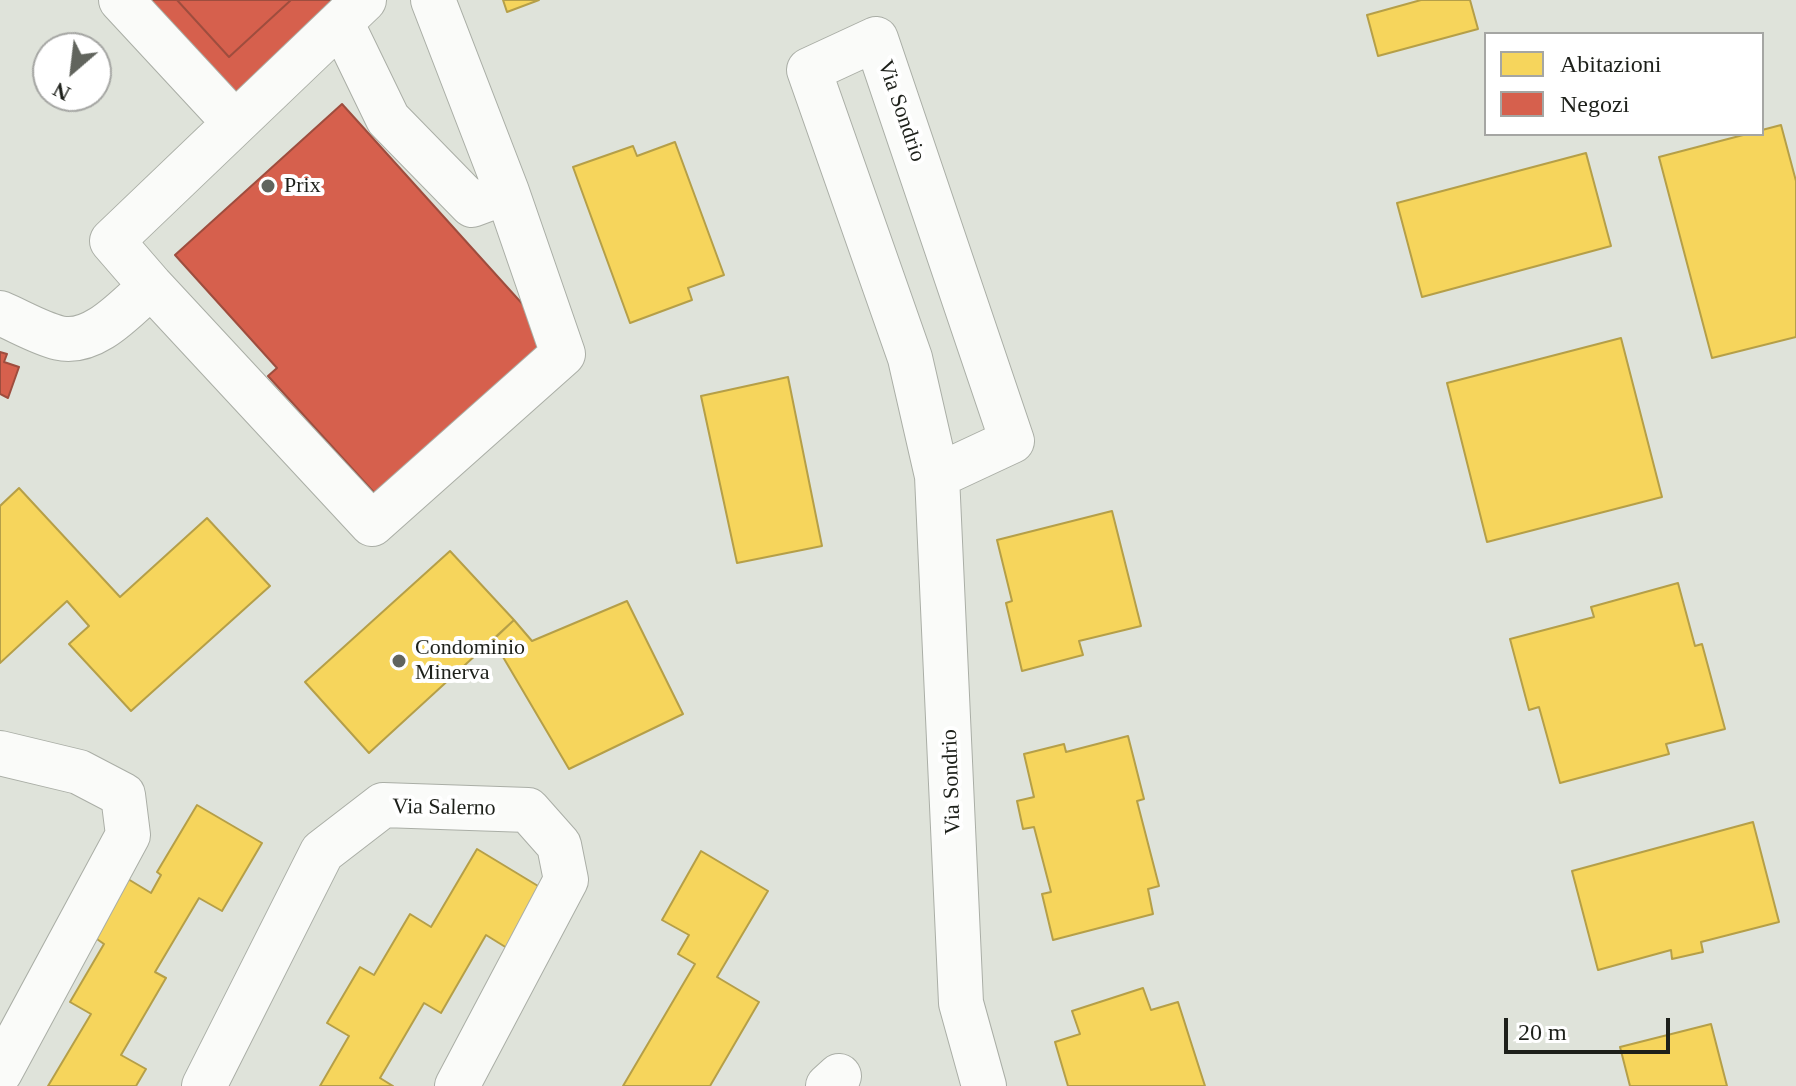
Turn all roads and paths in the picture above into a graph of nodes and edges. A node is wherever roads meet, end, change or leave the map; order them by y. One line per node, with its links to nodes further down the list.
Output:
1 (121, 0): 4 (street)
2 (433, 0): 5 (street)
3 (352, 11): 4 (street); 5 (street)
4 (235, 123): 6 (street)
5 (507, 192): 6 (street)
6 (151, 286): 7 (street)
7 (0, 313)
8 (937, 476): 8 (street, Via Sondrio); 13 (street, Via Sondrio)
9 (0, 753): 10 (street)
10 (0, 1072)
11 (204, 1086): 12 (street, Via Salerno)
12 (457, 1086)
13 (984, 1086)

